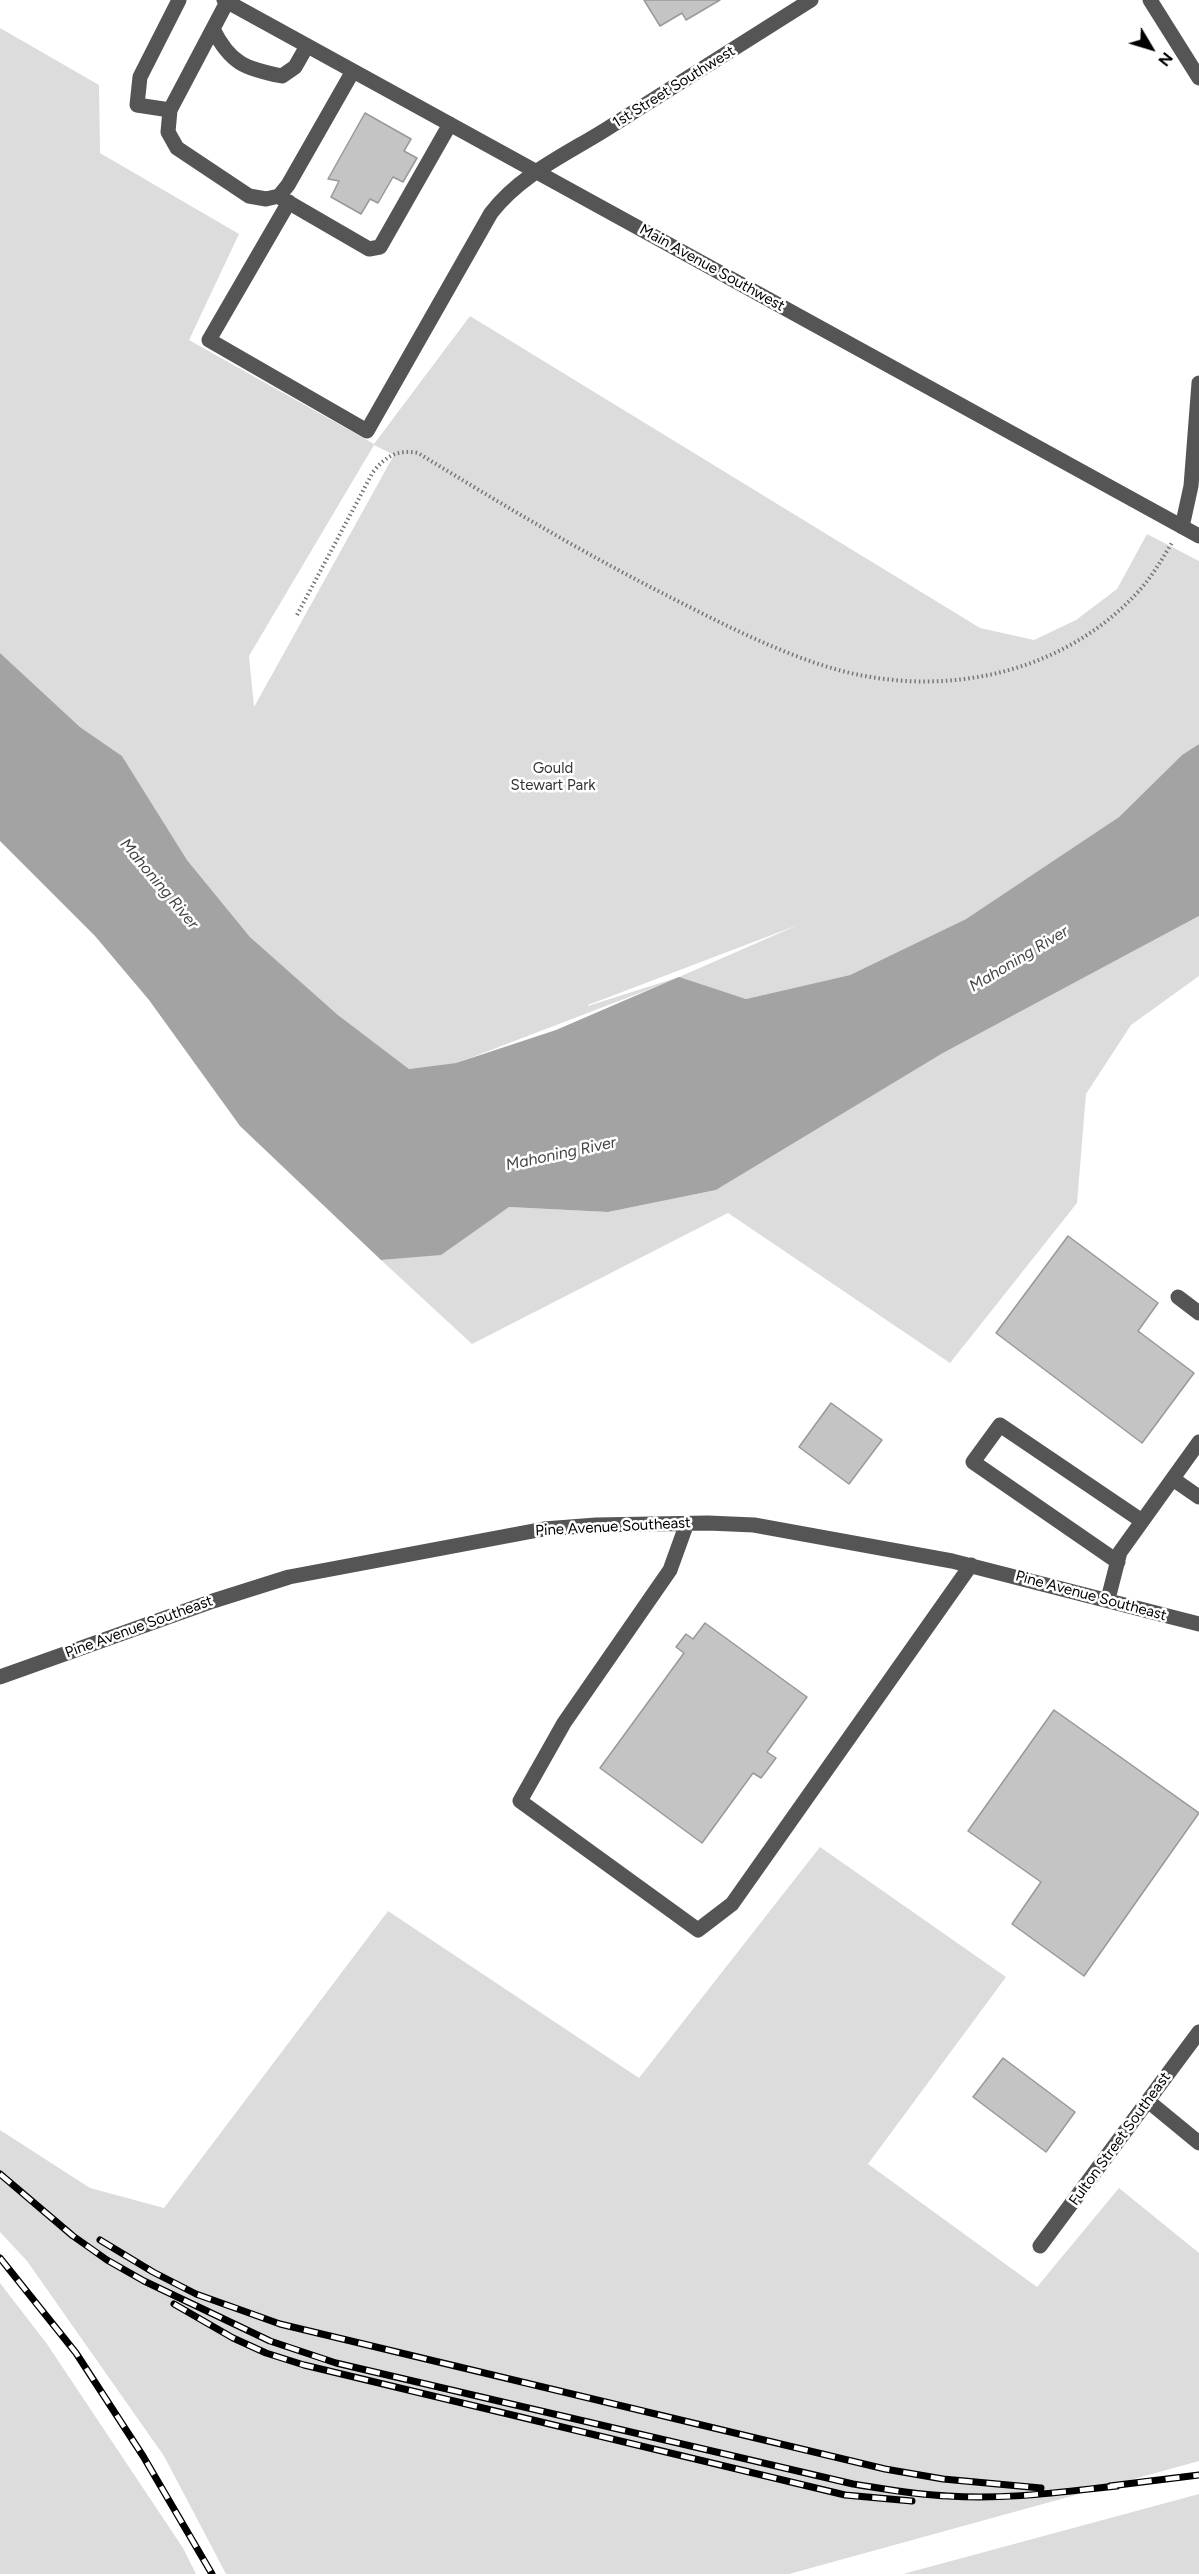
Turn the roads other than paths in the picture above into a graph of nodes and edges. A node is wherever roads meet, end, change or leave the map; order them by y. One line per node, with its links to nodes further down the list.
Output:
1 (179, 0): 10 (street)
2 (811, 0): 12 (street, 1st Street Southwest)
3 (1150, 0): 9 (street)
4 (226, 1): 5 (street, Main Avenue Southwest); 6 (street)
5 (247, 5): 7 (street, Main Avenue Southwest)
6 (213, 29): 7 (street); 10 (street)
7 (307, 46): 8 (street, Main Avenue Southwest)
8 (353, 71): 11 (street, Main Avenue Southwest); 13 (street)
9 (1199, 78)
10 (170, 110): 13 (street)
11 (450, 124): 12 (street, Main Avenue Southwest); 13 (street)
12 (536, 171): 13 (street, 1st Street Southwest); 15 (street, Main Avenue Southwest)
13 (284, 199)
14 (1199, 383): 15 (street)
15 (1182, 527): 16 (street, Main Avenue Southwest)
16 (1199, 536)
17 (1178, 1297): 18 (street)
18 (1199, 1313)
19 (1199, 1442): 20 (street)
20 (1173, 1479): 21 (street); 22 (street)
21 (1199, 1497)
22 (1142, 1521): 24 (street); 24 (street)
23 (687, 1524): 25 (street, Pine Avenue Southeast); 25 (street); 28 (street, Pine Avenue Southeast)
24 (1118, 1562): 26 (street)
25 (971, 1565): 26 (street, Pine Avenue Southeast)
26 (1108, 1599): 27 (street, Pine Avenue Southeast)
27 (1199, 1624)
28 (0, 1677)
29 (1199, 2032): 30 (street, Fulton Street Southeast)
30 (1148, 2101): 31 (street); 32 (street, Fulton Street Southeast)
31 (1199, 2143)
32 (1040, 2246)

